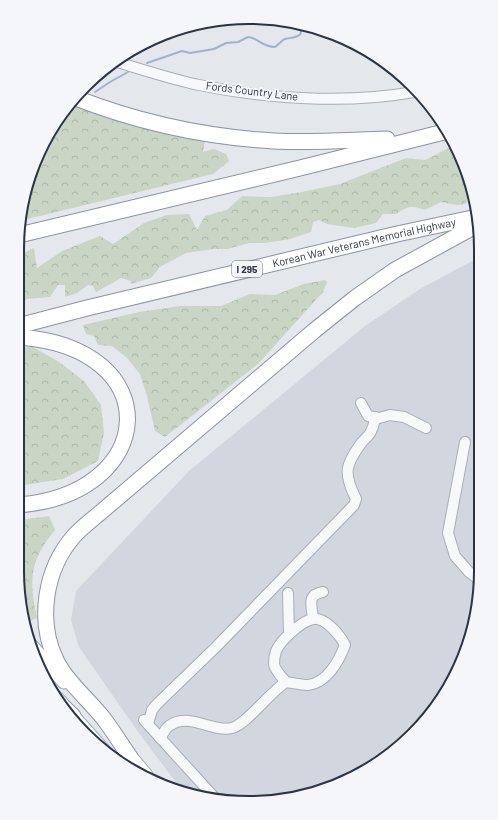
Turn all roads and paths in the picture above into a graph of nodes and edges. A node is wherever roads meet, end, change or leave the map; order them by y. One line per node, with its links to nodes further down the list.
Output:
1 (122, 63): 2 (street, Fords Country Lane)
2 (410, 92)
3 (81, 100): 5 (highway)
4 (442, 132): 5 (highway)
5 (414, 138): 8 (highway)
6 (472, 218): 9 (highway, Korean War Veterans Memorial Highway / I 295)
7 (473, 227): 24 (highway)
8 (24, 234)
9 (24, 324)
10 (24, 338): 15 (highway)
11 (361, 403): 12 (street)
12 (375, 417): 13 (street); 23 (street)
13 (426, 428)
14 (465, 442): 16 (street)
15 (24, 504)
16 (474, 576)
17 (323, 592): 19 (street)
18 (288, 593): 20 (street)
19 (313, 619): 20 (street); 22 (street)
20 (289, 634): 22 (street)
21 (41, 656): 24 (main road)
22 (286, 682): 23 (street)
23 (160, 738): 26 (street)
24 (130, 756): 25 (main road)
25 (140, 768)
26 (210, 793)

